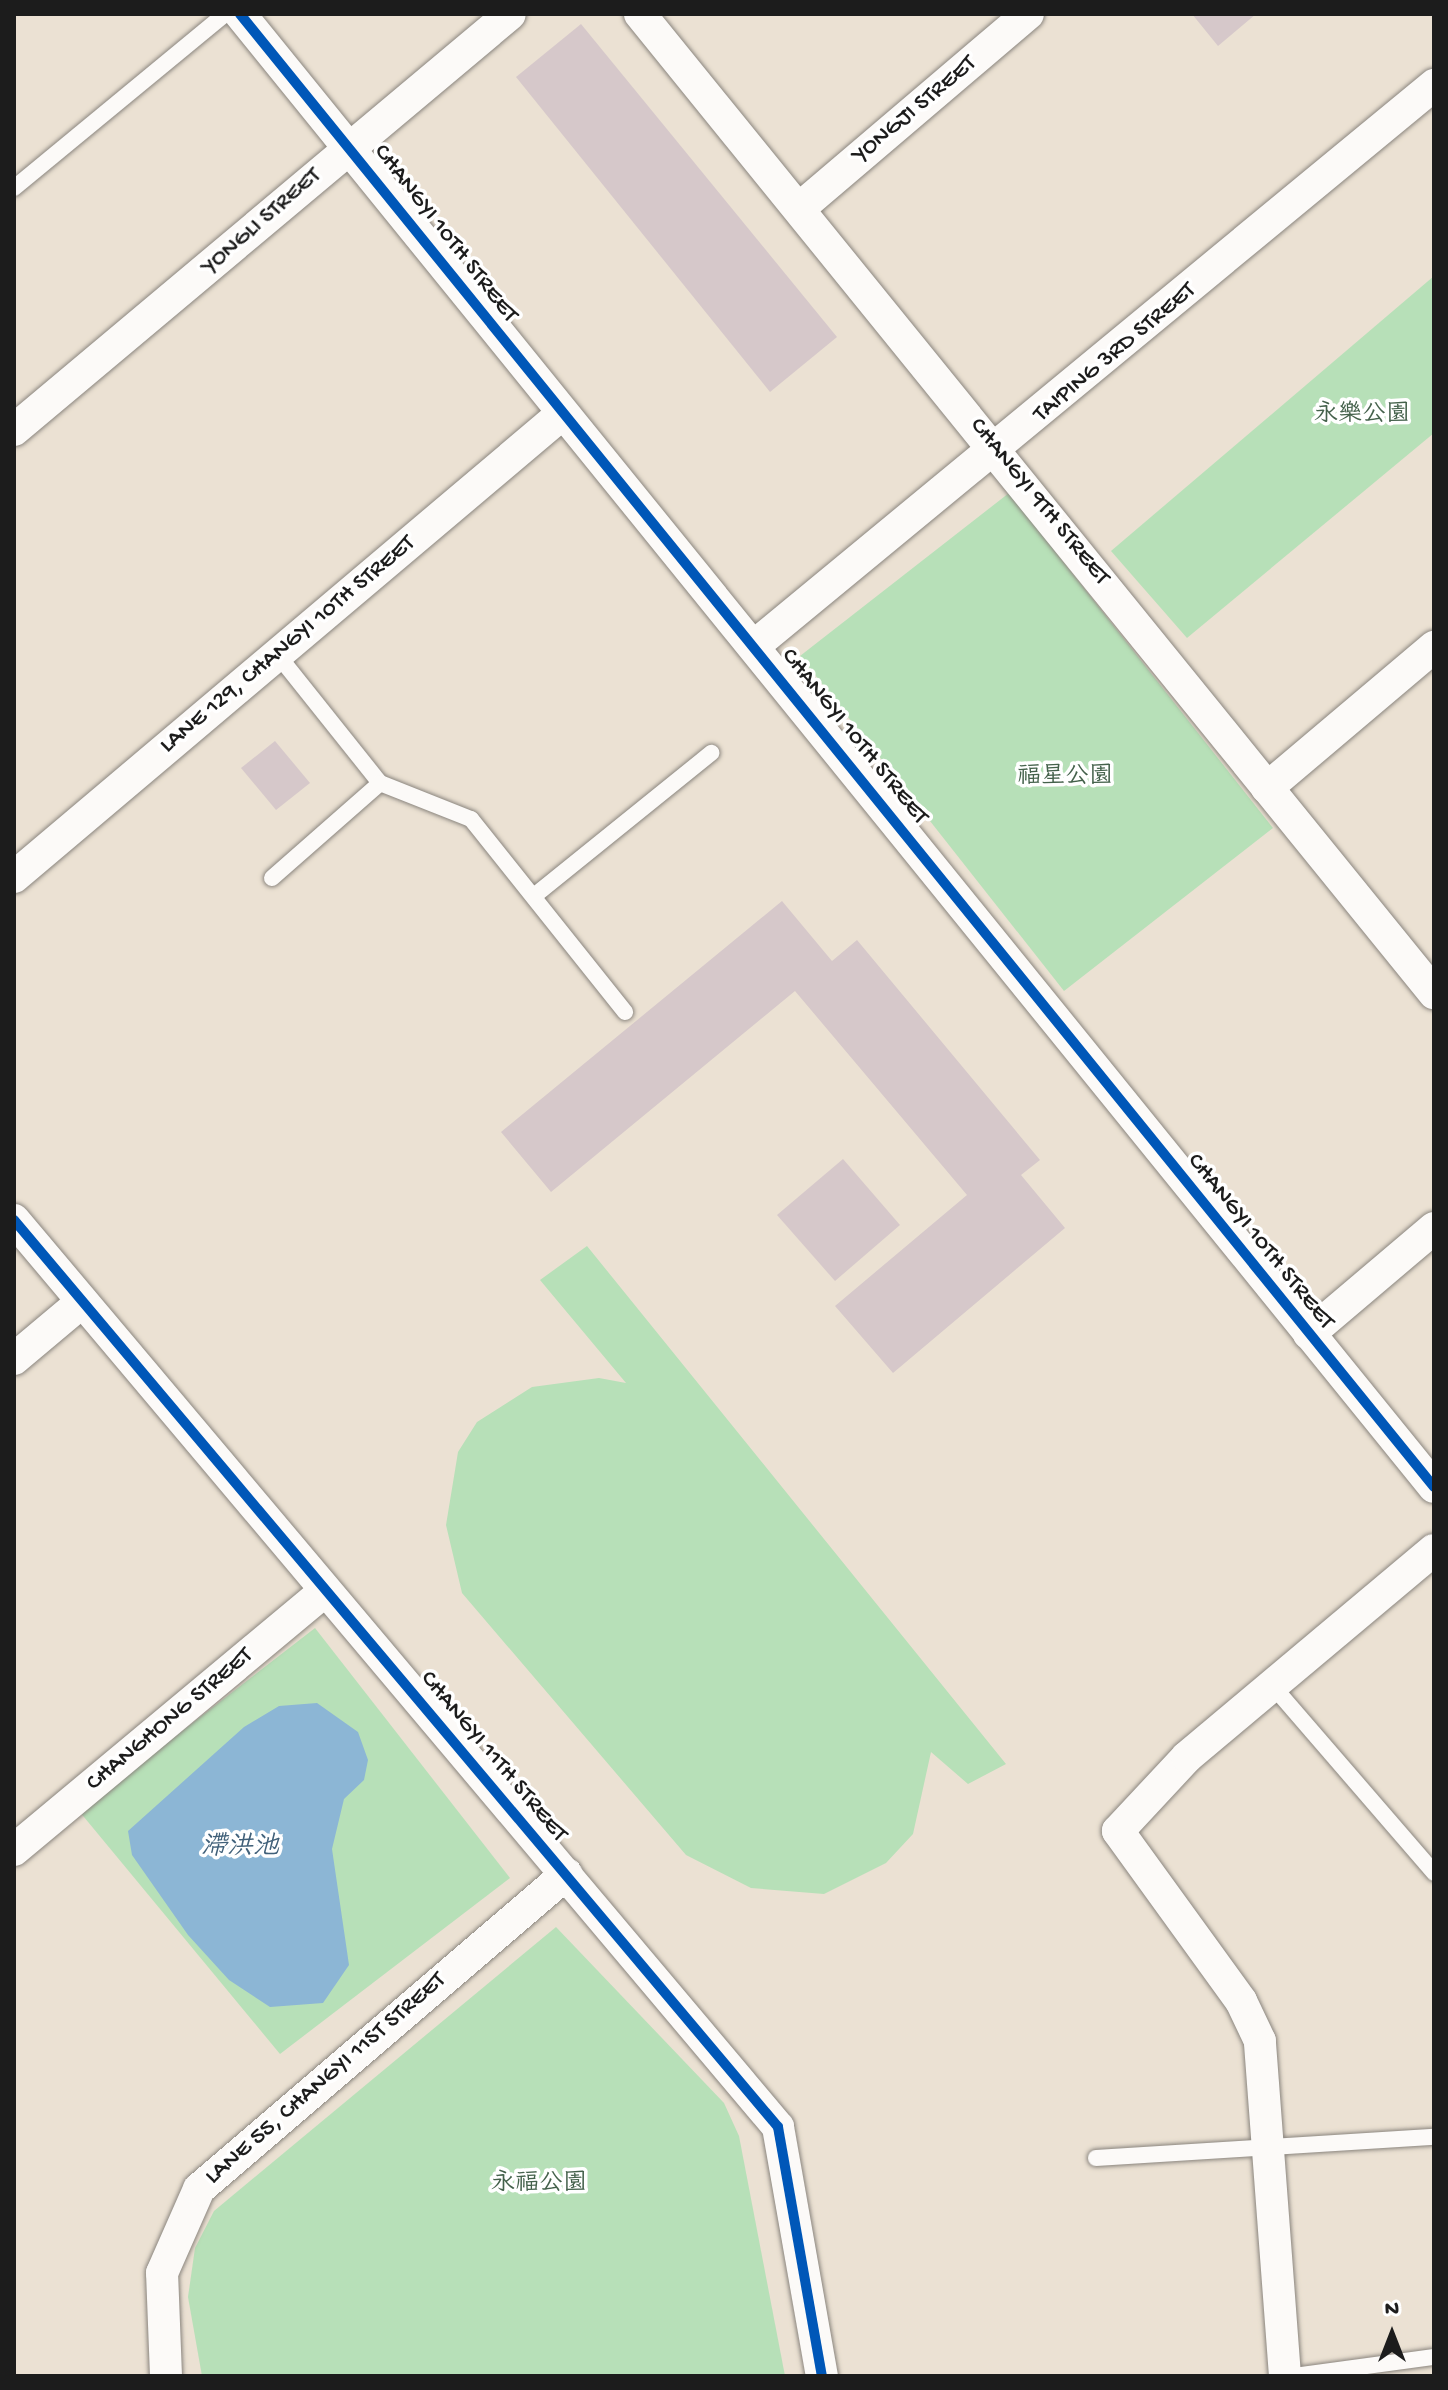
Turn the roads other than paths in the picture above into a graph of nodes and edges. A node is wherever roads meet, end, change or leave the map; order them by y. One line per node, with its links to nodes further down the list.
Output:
1 (225, 14): 8 (lane)
2 (240, 14): 7 (street, CHANGYI 10TH STREET)
3 (510, 14): 7 (street, YONGLI STREET)
4 (640, 14): 9 (street, CHANGYI 9TH STREET)
5 (1028, 14): 9 (street, YONGJI STREET)
6 (1434, 85): 12 (street, TAIPING 3RD STREET)
7 (350, 146): 10 (street, CHANGYI 10TH STREET); 11 (street, YONGLI STREET)
8 (14, 188)
9 (801, 207): 12 (street, CHANGYI 9TH STREET)
10 (562, 414): 13 (street, CHANGYI 10TH STREET); 15 (street, LANE 129, CHANGYI 10TH STREET)
11 (14, 430)
12 (999, 451): 13 (street, TAIPING 3RD STREET); 18 (street, CHANGYI 9TH STREET)
13 (754, 646): 27 (street, CHANGYI 10TH STREET)
14 (1434, 647): 18 (street)
15 (277, 654): 17 (lane); 19 (street, LANE 129, CHANGYI 10TH STREET)
16 (711, 753): 21 (lane)
17 (380, 783): 20 (lane); 21 (lane)
18 (1267, 788): 22 (street, CHANGYI 9TH STREET)
19 (14, 877)
20 (272, 878)
21 (534, 896): 23 (lane)
22 (1433, 989)
23 (625, 1012)
24 (14, 1220): 26 (street, CHANGYI 11TH STREET)
25 (1434, 1228): 27 (street)
26 (82, 1302): 28 (street); 31 (street, CHANGYI 11TH STREET)
27 (1309, 1334): 29 (street, CHANGYI 10TH STREET)
28 (14, 1359)
29 (1434, 1487)
30 (1434, 1550): 32 (street)
31 (325, 1591): 33 (street, CHANGHONG STREET); 35 (street, CHANGYI 11TH STREET)
32 (1272, 1685): 34 (lane); 37 (street)
33 (14, 1850)
34 (1434, 1873)
35 (566, 1874): 40 (street, LANE 55, CHANGYI 11ST STREET); 41 (street, CHANGYI 11TH STREET)
36 (1434, 2137): 37 (lane)
37 (1270, 2146): 38 (lane); 42 (street)
38 (1096, 2158)
39 (1434, 2357): 43 (lane)
40 (166, 2376)
41 (822, 2376)
42 (1285, 2376)
43 (1293, 2376)

